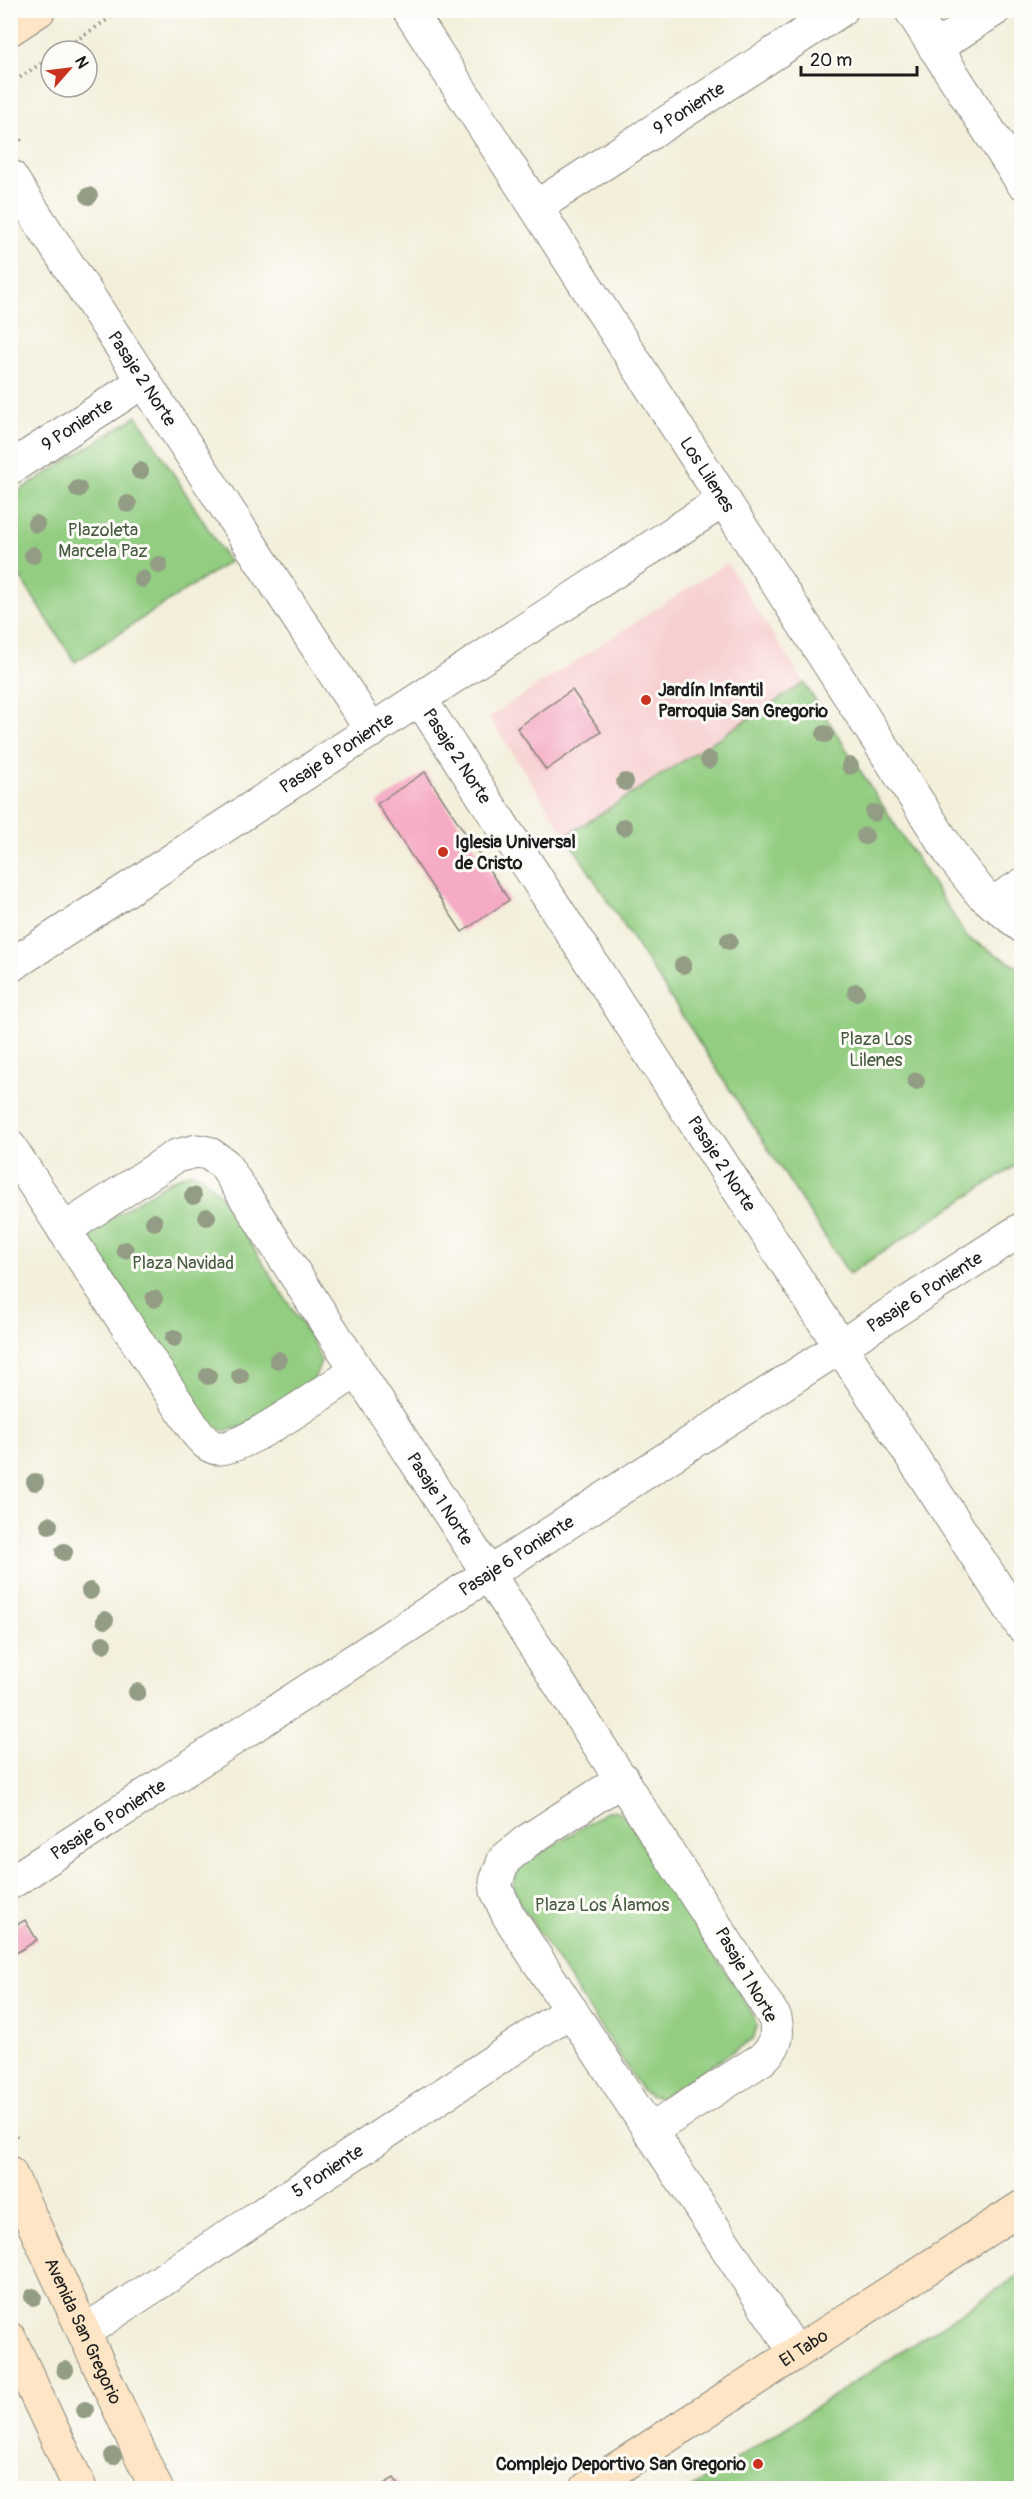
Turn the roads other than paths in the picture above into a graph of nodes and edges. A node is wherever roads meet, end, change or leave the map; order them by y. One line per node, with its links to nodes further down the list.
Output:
1 (39, 10): 6 (street)
2 (408, 10): 10 (street, Los Lilenes)
3 (841, 10): 10 (street, 9 Poniente)
4 (911, 10): 7 (street)
5 (994, 10): 7 (street)
6 (10, 29)
7 (935, 48): 9 (street)
8 (10, 176): 11 (street, Pasaje 2 Norte)
9 (1022, 182)
10 (536, 207): 13 (street, Los Lilenes)
11 (144, 381): 12 (street, 9 Poniente); 15 (street, Pasaje 2 Norte)
12 (10, 468)
13 (724, 500): 14 (street, Pasaje 8 Poniente); 17 (street, Los Lilenes)
14 (420, 699): 15 (street, Pasaje 8 Poniente); 23 (street, Pasaje 2 Norte)
15 (372, 731): 19 (street, Pasaje 8 Poniente)
16 (1022, 885): 17 (street)
17 (993, 903): 18 (street, Los Lilenes)
18 (1022, 926)
19 (10, 966)
20 (10, 1147): 22 (street)
21 (1022, 1229): 23 (street, Pasaje 6 Poniente)
22 (64, 1230): 24 (street); 24 (street, Pasaje 1 Norte)
23 (840, 1347): 25 (street, Pasaje 6 Poniente); 26 (street, Pasaje 2 Norte)
24 (357, 1370): 25 (street, Pasaje 1 Norte)
25 (489, 1574): 27 (street, Pasaje 1 Norte); 28 (street, Pasaje 6 Poniente)
26 (1022, 1626)
27 (623, 1779): 29 (street); 30 (street, Pasaje 1 Norte)
28 (10, 1883)
29 (571, 2010): 30 (street); 33 (street, 5 Poniente)
30 (650, 2131): 35 (street)
31 (10, 2173): 33 (street, Avenida San Gregorio)
32 (1022, 2207): 35 (street, El Tabo)
33 (84, 2332): 37 (street, Avenida San Gregorio)
34 (10, 2338): 36 (street)
35 (796, 2353): 38 (street, El Tabo)
36 (80, 2488)
37 (156, 2488)
38 (586, 2488)

